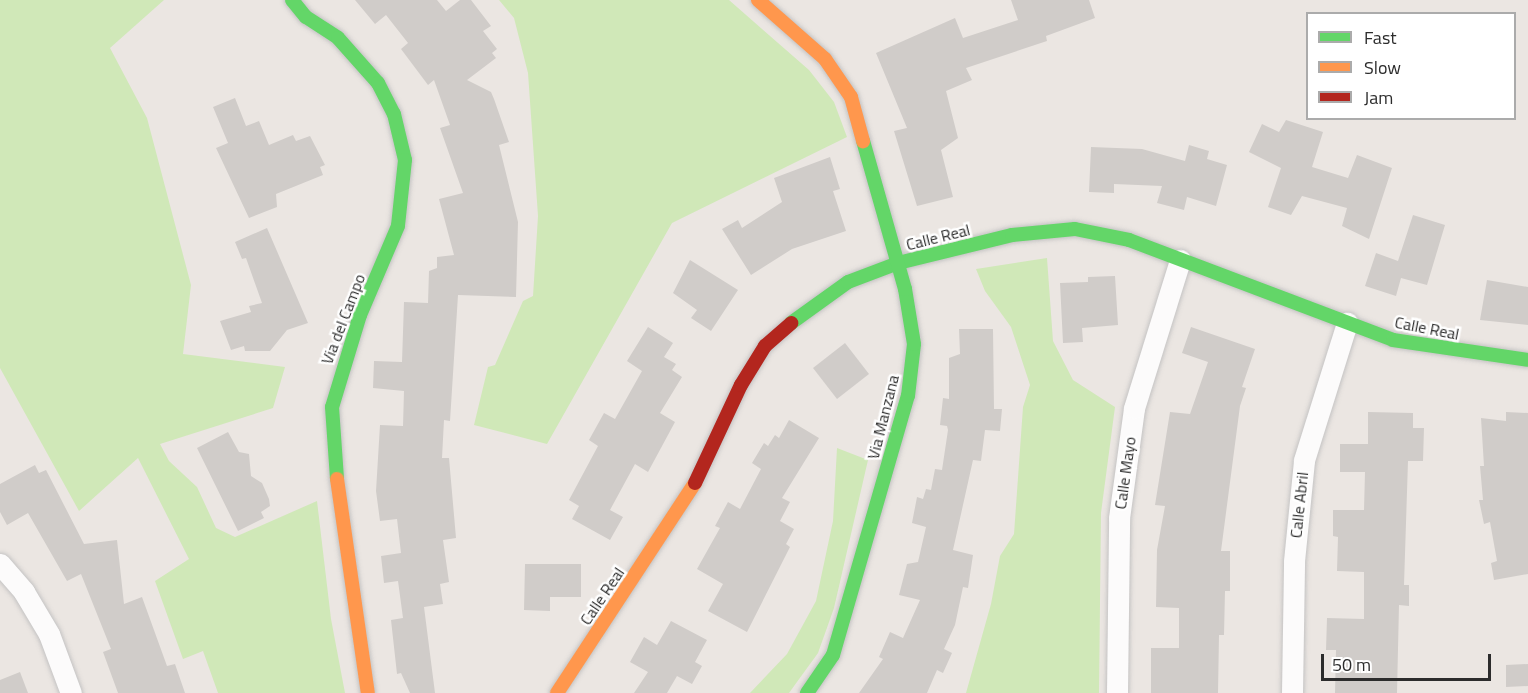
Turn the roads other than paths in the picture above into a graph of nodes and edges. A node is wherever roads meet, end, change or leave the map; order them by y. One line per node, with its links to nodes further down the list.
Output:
1 (292, 0): 9 (street, Via del Campo)
2 (758, 0): 4 (street, Via Manzana)
3 (1180, 260): 4 (street, Calle Real); 5 (street, Calle Real); 12 (street, Calle Mayo)
4 (898, 263): 10 (street, Calle Real); 11 (street, Via Manzana)
5 (1347, 323): 6 (street, Calle Real); 13 (street, Calle Abril)
6 (1528, 360)
7 (0, 564): 8 (street)
8 (71, 693)
9 (368, 693)
10 (557, 693)
11 (807, 693)
12 (1117, 693)
13 (1292, 693)

